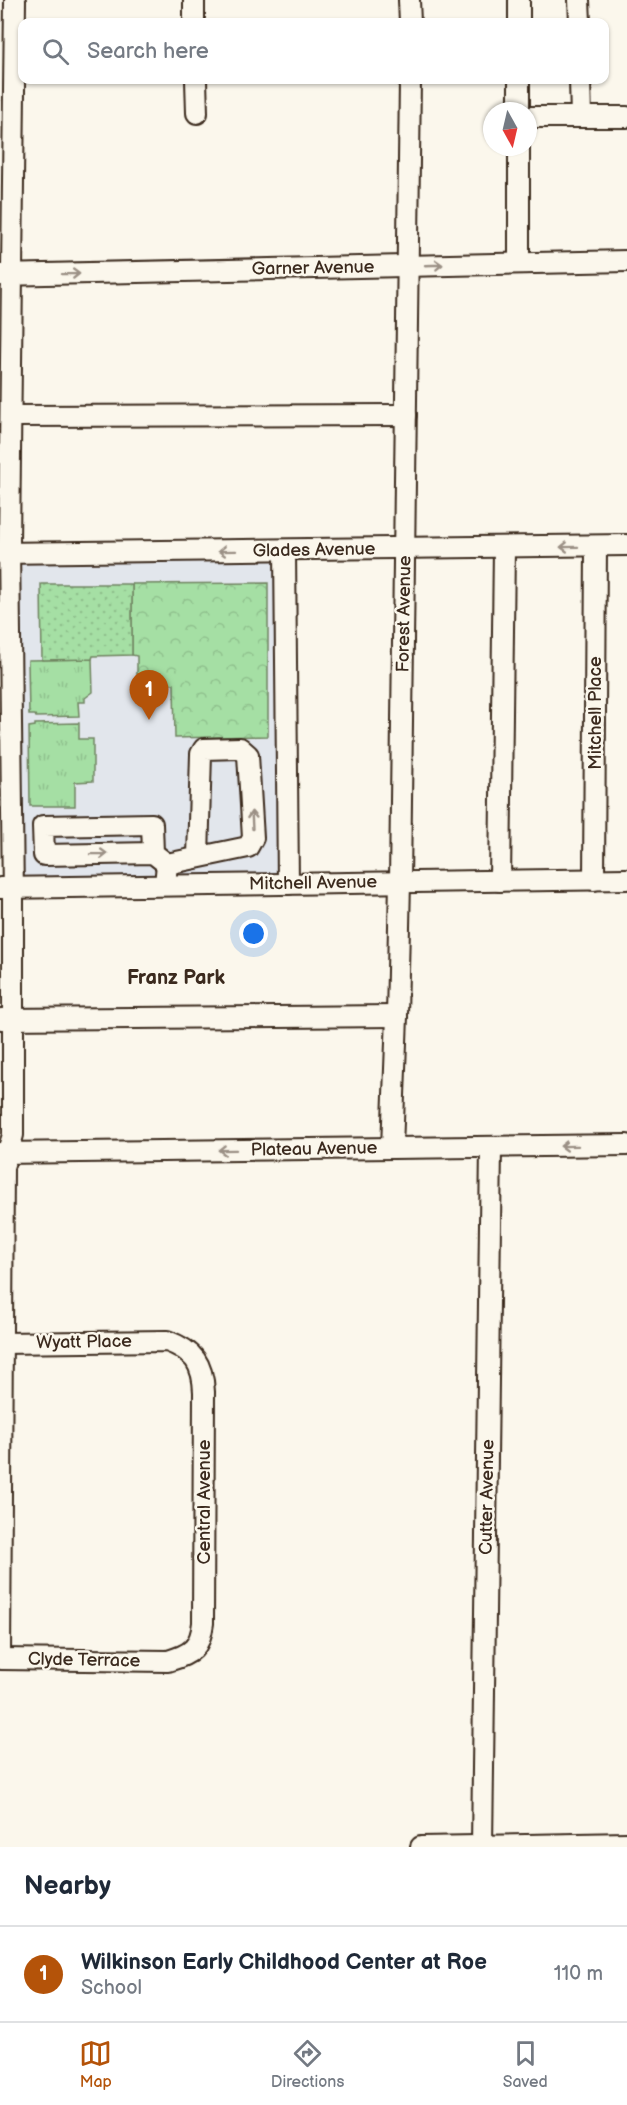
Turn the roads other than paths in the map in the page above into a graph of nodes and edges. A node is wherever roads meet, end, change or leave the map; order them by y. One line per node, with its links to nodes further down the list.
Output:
1 (15, 0): 23 (street)
2 (194, 0): 6 (street)
3 (409, 0): 7 (street)
4 (519, 0): 8 (street)
5 (579, 0): 9 (street)
6 (194, 18)
7 (410, 18)
8 (519, 18)
9 (580, 18)
10 (196, 84): 15 (street)
11 (410, 84): 22 (street, Forest Avenue)
12 (519, 84): 14 (street)
13 (580, 84): 17 (street)
14 (519, 102)
15 (197, 113)
16 (537, 117): 17 (street)
17 (580, 117): 18 (street)
18 (627, 117)
19 (519, 156): 21 (street)
20 (627, 261): 21 (street, Garner Avenue)
21 (519, 262): 22 (street, Garner Avenue, one-way to 21)
22 (408, 266): 23 (street, Garner Avenue, one-way to 22); 24 (street, Forest Avenue)
23 (6, 275): 25 (street)
24 (406, 416): 25 (street); 28 (street, Forest Avenue)
25 (11, 417): 31 (street)
26 (627, 545): 27 (street, Glades Avenue)
27 (596, 546): 29 (street, Glades Avenue, one-way to 29); 35 (street, Mitchell Place)
28 (404, 548): 29 (street, Glades Avenue); 30 (street, Glades Avenue); 36 (street, Forest Avenue)
29 (504, 548): 37 (street)
30 (285, 550): 31 (street, Glades Avenue, one-way to 31); 38 (street)
31 (4, 553): 40 (street)
32 (198, 857): 32 (street, one-way to 32); 33 (street)
33 (160, 858): 33 (street, one-way to 33); 39 (street)
34 (627, 879): 35 (street, Mitchell Avenue)
35 (594, 880): 37 (street, Mitchell Avenue)
36 (400, 881): 37 (street, Mitchell Avenue); 38 (street, Mitchell Avenue); 41 (street, Forest Avenue)
37 (500, 881)
38 (288, 884): 39 (street, Mitchell Avenue)
39 (165, 885): 40 (street, Mitchell Avenue)
40 (6, 887): 42 (street)
41 (397, 1016): 42 (street); 45 (street, Forest Avenue)
42 (7, 1019): 46 (street)
43 (627, 1145): 44 (street, Plateau Avenue, one-way to 44)
44 (491, 1147): 45 (street, Plateau Avenue); 53 (street, Cutter Avenue)
45 (392, 1148): 46 (street, Plateau Avenue, one-way to 46)
46 (4, 1153): 47 (street)
47 (0, 1304): 49 (street)
48 (167, 1341): 49 (street, Wyatt Place); 51 (street, Central Avenue)
49 (1, 1343): 50 (street)
50 (0, 1659): 51 (street, Clyde Terrace)
51 (168, 1661)
52 (627, 1844): 53 (street)
53 (482, 1846): 54 (street)
54 (421, 1847)

